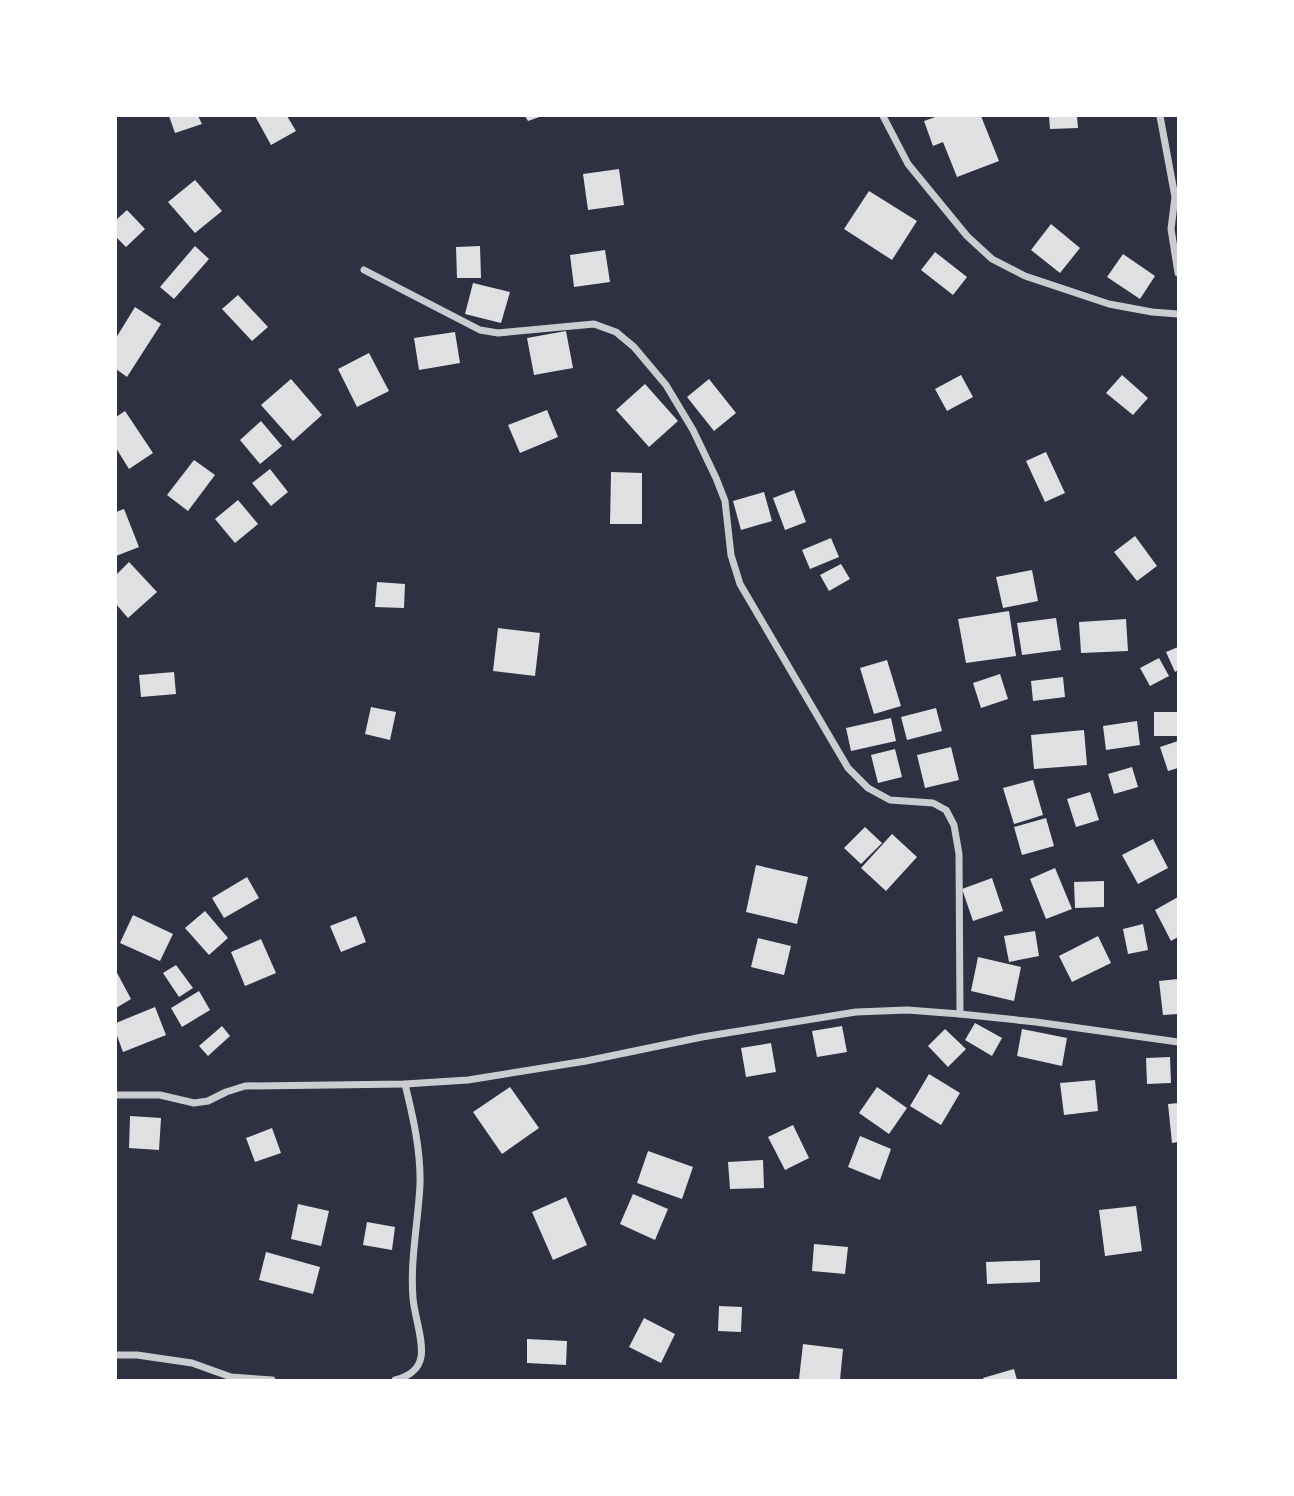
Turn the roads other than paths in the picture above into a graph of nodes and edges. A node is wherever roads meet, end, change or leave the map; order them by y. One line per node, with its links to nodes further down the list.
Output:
1 (883, 116): 6 (street)
2 (1160, 116): 3 (street)
3 (1177, 194): 5 (street)
4 (364, 270): 7 (street)
5 (1178, 272)
6 (1178, 314)
7 (960, 1014): 8 (street); 9 (street)
8 (1178, 1042)
9 (405, 1084): 10 (street); 13 (street)
10 (116, 1095)
11 (116, 1355): 12 (street)
12 (272, 1381)
13 (395, 1381)

